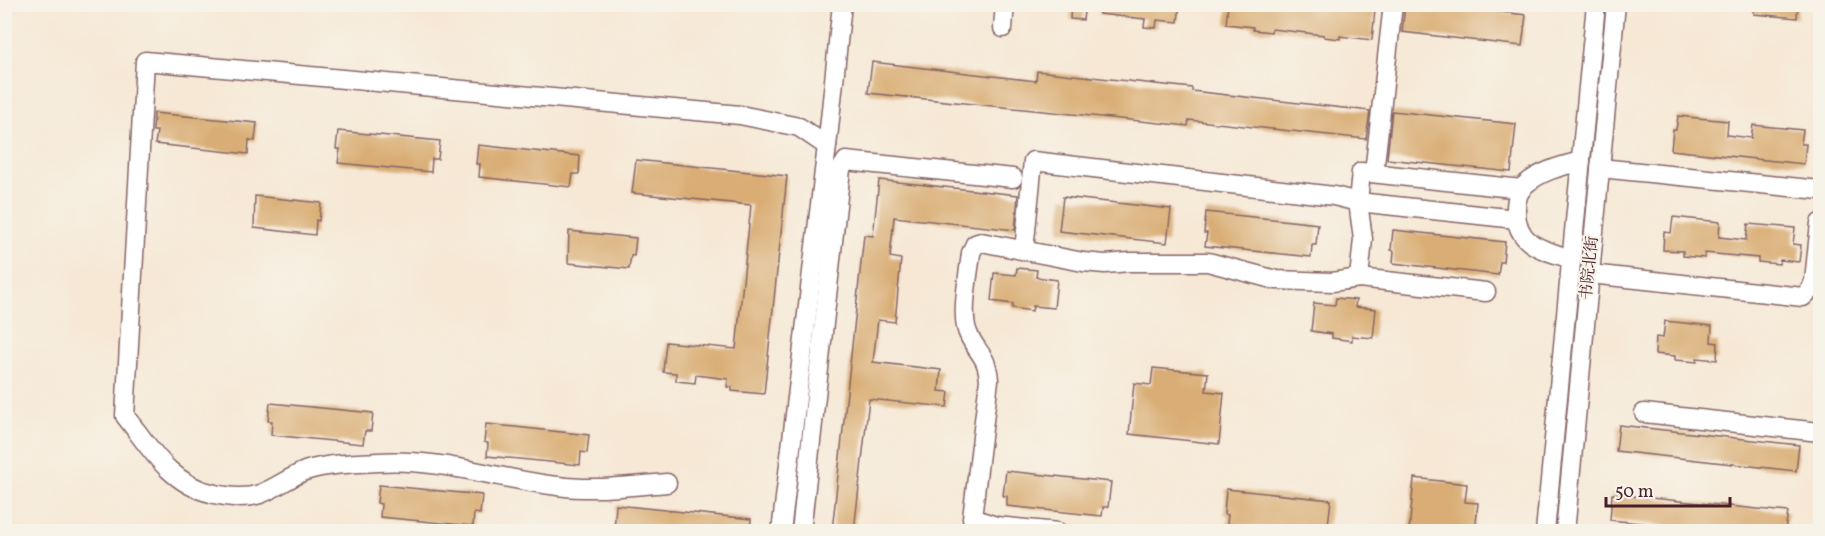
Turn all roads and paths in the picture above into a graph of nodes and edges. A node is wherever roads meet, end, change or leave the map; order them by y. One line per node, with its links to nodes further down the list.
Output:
1 (842, 4): 7 (street)
2 (1005, 4): 6 (street)
3 (1393, 4): 10 (street)
4 (1596, 4): 8 (street, 书院北街)
5 (1616, 4): 9 (street, 书院北街)
6 (1003, 28)
7 (827, 146): 24 (street); 25 (street)
8 (1581, 161): 12 (street); 18 (street, 书院北街)
9 (1600, 168): 13 (street); 19 (street, 书院北街)
10 (1374, 173): 12 (street); 14 (street)
11 (1013, 178): 26 (street)
12 (1522, 189): 15 (street)
13 (1821, 190)
14 (1358, 202): 15 (street); 17 (street); 20 (street)
15 (1516, 219): 18 (street)
16 (1821, 223): 19 (street)
17 (1024, 250): 20 (street); 27 (street)
18 (1572, 259): 28 (street, 书院北街)
19 (1590, 274): 29 (street, 书院北街)
20 (1359, 278): 21 (street)
21 (1486, 292)
22 (1644, 413): 23 (street)
23 (1821, 432)
24 (668, 483)
25 (780, 531)
26 (801, 531)
27 (1058, 531)
28 (1545, 531)
29 (1565, 531)

